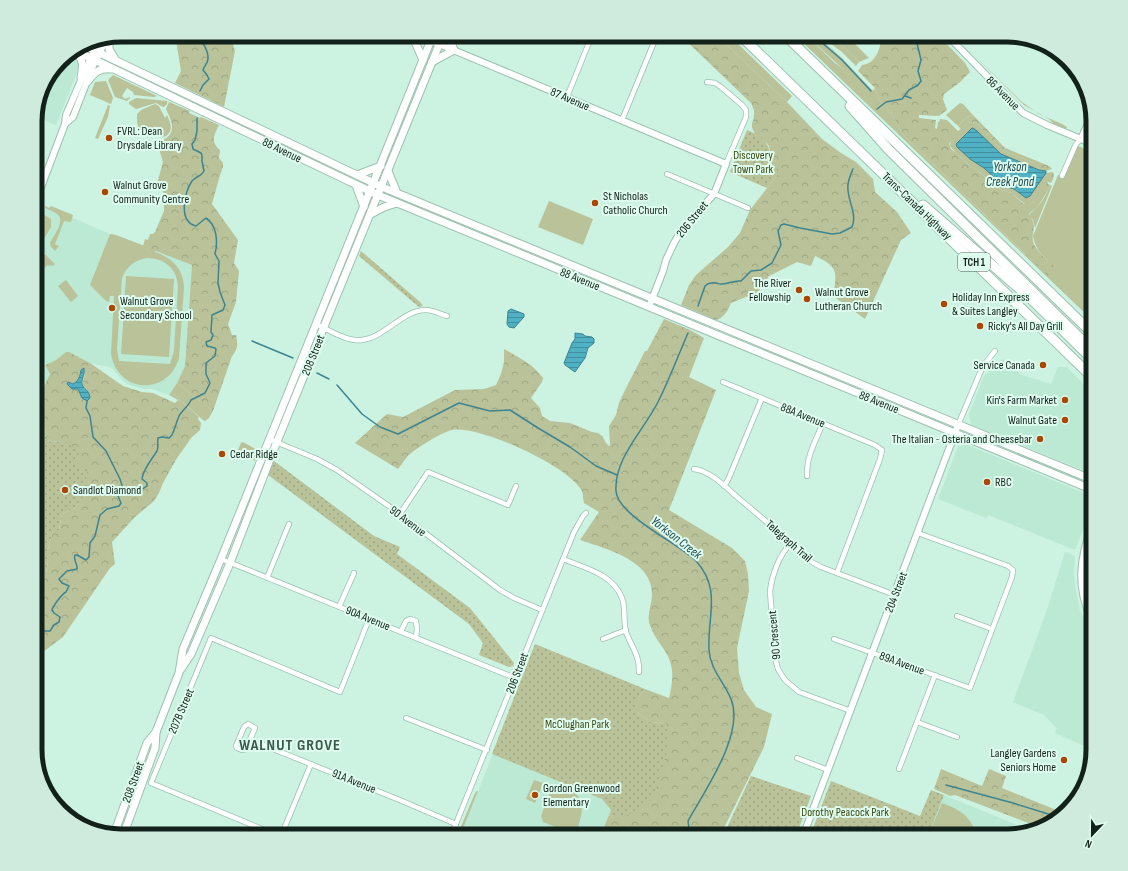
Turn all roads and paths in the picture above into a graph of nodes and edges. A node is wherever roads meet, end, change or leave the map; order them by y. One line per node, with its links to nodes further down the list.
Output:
1 (416, 42): 22 (main road)
2 (430, 42): 22 (main road, 208 Street)
3 (437, 42): 12 (street, 87 Avenue)
4 (451, 42): 15 (main road)
5 (589, 42): 27 (street)
6 (654, 42): 28 (street)
7 (747, 42): 32 (highway, Trans-Canada Highway / TCH 1)
8 (791, 42): 17 (highway, TCH 1)
9 (953, 42): 30 (street, 86 Avenue)
10 (108, 43): 21 (main road)
11 (103, 44): 16 (street)
12 (439, 44): 15 (street, 87 Avenue); 23 (main road, 208 Street)
13 (98, 46): 16 (street)
14 (90, 48): 16 (main road, 88 Avenue)
15 (454, 50): 23 (main road); 27 (street, 87 Avenue)
16 (97, 52): 20 (street); 21 (main road, 88 Avenue)
17 (802, 52): 57 (highway, TCH 1); 60 (highway)
18 (80, 53): 20 (main road, 88 Avenue)
19 (78, 54): 25 (main road)
20 (94, 60): 24 (main road, 88 Avenue); 25 (street)
21 (116, 60): 37 (main road, 88 Avenue)
22 (423, 60): 34 (main road, 208 Street)
23 (432, 62): 35 (main road, 208 Street)
24 (113, 69): 25 (main road); 41 (main road, 88 Avenue)
25 (84, 80): 40 (street)
26 (707, 82): 33 (street, 206 Street)
27 (567, 97): 28 (street, 87 Avenue)
28 (622, 120): 33 (street, 87 Avenue)
29 (1086, 128): 30 (street)
30 (1081, 139): 31 (street, 86 Avenue); 38 (street)
31 (1086, 141)
32 (854, 146): 63 (highway); 64 (highway, Trans-Canada Highway / TCH 1)
33 (726, 164): 45 (street, 206 Street)
34 (380, 166): 37 (main road); 39 (main road, 208 Street)
35 (388, 172): 42 (main road, 208 Street); 44 (main road)
36 (667, 174): 45 (street)
37 (357, 175): 39 (main road, 88 Avenue)
38 (1062, 176)
39 (374, 183): 42 (main road, 88 Avenue); 43 (main road, 208 Street)
40 (42, 185)
41 (356, 185): 43 (main road, 88 Avenue); 48 (main road)
42 (382, 187): 44 (main road, 88 Avenue); 46 (main road, 208 Street)
43 (370, 191): 46 (main road, 88 Avenue); 48 (main road, 208 Street)
44 (397, 193): 52 (main road, 88 Avenue)
45 (714, 194): 49 (street); 53 (street, 206 Street)
46 (378, 195): 47 (main road, 88 Avenue); 50 (main road, 208 Street)
47 (397, 203): 50 (main road); 51 (main road, 88 Avenue)
48 (364, 207): 56 (main road, 208 Street)
49 (748, 208)
50 (371, 214): 58 (main road, 208 Street)
51 (570, 275): 52 (main road); 54 (main road, 88 Avenue)
52 (618, 284): 53 (main road, 88 Avenue)
53 (652, 298): 54 (street, 206 Street); 59 (main road, 88 Avenue)
54 (649, 306): 62 (main road, 88 Avenue)
55 (447, 316): 58 (street)
56 (316, 324): 58 (street); 70 (main road, 208 Street)
57 (1086, 327)
58 (324, 328): 71 (main road, 208 Street)
59 (764, 344): 62 (main road); 68 (main road, 88 Avenue)
60 (1086, 344)
61 (995, 351): 68 (street, 204 Street)
62 (760, 353): 69 (main road, 88 Avenue)
63 (1086, 353)
64 (1086, 371)
65 (724, 382): 66 (street, 88A Avenue)
66 (762, 398): 67 (street, 88A Avenue); 76 (street)
67 (823, 423): 73 (street); 88 (street, 88A Avenue)
68 (958, 425): 69 (street, 204 Street); 74 (main road, 88 Avenue)
69 (955, 433): 77 (main road, 88 Avenue); 81 (street, 204 Street)
70 (269, 439): 71 (street, 90 Avenue); 84 (main road, 208 Street)
71 (277, 443): 79 (street, 90 Avenue); 86 (main road, 208 Street)
72 (694, 469): 76 (street, Telegraph Trail)
73 (807, 476)
74 (1086, 477)
75 (516, 486): 79 (street)
76 (724, 486): 82 (street, Telegraph Trail)
77 (1086, 487)
78 (586, 513): 85 (street, 206 Street)
79 (400, 514): 93 (street, 90 Avenue)
80 (289, 524): 89 (street)
81 (918, 533): 90 (street, 204 Street); 96 (street)
82 (790, 543): 88 (street, Telegraph Trail); 107 (street, 90 Crescent)
83 (1086, 544): 91 (main road)
84 (220, 559): 86 (street, 90A Avenue); 104 (main road, 208 Street)
85 (563, 559): 93 (street, 206 Street); 97 (street)
86 (230, 562): 89 (street, 90A Avenue); 104 (main road, 208 Street)
87 (354, 573): 92 (street)
88 (837, 573): 90 (street, Telegraph Trail)
89 (266, 578): 92 (street, 90A Avenue)
90 (895, 595): 102 (street, 204 Street)
91 (1086, 604)
92 (339, 607): 95 (street, 90A Avenue)
93 (542, 610): 106 (street, 206 Street)
94 (957, 616): 96 (street)
95 (369, 619): 98 (street, 90A Avenue); 121 (street, 207B Street)
96 (992, 629): 105 (street, 89A Avenue)
97 (626, 630): 100 (street); 103 (street)
98 (401, 631): 99 (street, 90A Avenue); 99 (street)
99 (416, 637): 106 (street, 90A Avenue)
100 (603, 639)
101 (834, 639): 102 (street, 89A Avenue)
102 (873, 652): 105 (street, 89A Avenue); 107 (street, 204 Street)
103 (639, 672)
104 (178, 673): 110 (main road, 208 Street)
105 (935, 675): 109 (street)
106 (515, 678): 113 (street, 206 Street)
107 (851, 711): 117 (street, 204 Street)
108 (406, 718): 113 (street)
109 (917, 722): 111 (street); 116 (street)
110 (156, 732): 119 (main road, 208 Street); 120 (main road, 208 Street)
111 (957, 737)
112 (251, 740): 112 (street); 115 (street, 91A Avenue)
113 (487, 750): 118 (street, 206 Street)
114 (797, 758): 117 (street)
115 (311, 764): 118 (street, 91A Avenue); 122 (street)
116 (900, 769)
117 (828, 770): 124 (street, 204 Street)
118 (456, 824): 123 (street, 206 Street)
119 (116, 829)
120 (126, 829)
121 (263, 829)
122 (283, 829)
123 (454, 829)
124 (806, 829)

